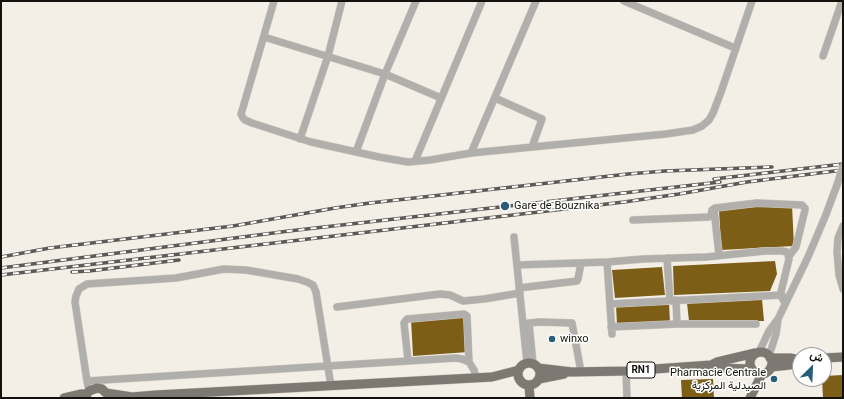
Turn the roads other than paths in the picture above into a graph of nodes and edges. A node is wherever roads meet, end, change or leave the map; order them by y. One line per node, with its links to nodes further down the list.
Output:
1 (274, 1): 9 (street)
2 (342, 1): 11 (street)
3 (416, 1): 13 (street)
4 (481, 1): 14 (street)
5 (536, 1): 15 (street)
6 (624, 1): 10 (street)
7 (752, 1): 10 (street)
8 (842, 1): 12 (street)
9 (264, 37): 11 (street); 16 (street)
10 (735, 48): 17 (street)
11 (328, 56): 13 (street); 16 (street)
12 (823, 56)
13 (385, 74): 14 (street); 18 (street)
14 (441, 98): 20 (street)
15 (495, 98): 17 (street); 19 (street)
16 (300, 139): 18 (street)
17 (532, 147): 19 (street)
18 (356, 152): 20 (street)
19 (471, 153): 20 (street)
20 (415, 161)
21 (843, 166): 36 (street, bridge)
22 (714, 209): 23 (street); 26 (street); 27 (street)
23 (633, 220)
24 (843, 228): 32 (street)
25 (514, 237): 31 (street)
26 (719, 255): 27 (street); 28 (street)
27 (789, 256): 34 (street)
28 (667, 258): 29 (street); 35 (street)
29 (607, 262): 30 (street); 37 (street)
30 (581, 263): 31 (street); 33 (street)
31 (517, 265): 33 (street)
32 (843, 288)
33 (519, 290): 38 (street); 50 (street)
34 (782, 295): 35 (street); 36 (street)
35 (673, 300): 37 (street); 40 (street)
36 (785, 303): 39 (street)
37 (610, 304): 40 (street)
38 (337, 307)
39 (778, 319): 42 (street); 43 (street)
40 (677, 324): 41 (street)
41 (756, 324)
42 (757, 353): 43 (main road); 51 (main road, RN1); 54 (main road)
43 (770, 357): 44 (main road); 53 (main road)
44 (792, 358)
45 (832, 358): 46 (main road)
46 (843, 358)
47 (408, 360): 48 (street); 48 (street); 52 (street)
48 (469, 362): 60 (street)
49 (792, 364): 53 (main road)
50 (533, 365): 55 (main road); 57 (main road, RN1); 57 (street); 61 (main road)
51 (711, 365): 54 (main road, RN1); 56 (main road, RN1)
52 (327, 367): 62 (street); 65 (street); 66 (street)
53 (771, 367): 58 (main road)
54 (751, 369): 58 (main road, RN1)
55 (519, 370): 59 (main road); 63 (main road)
56 (626, 371): 57 (main road, RN1); 73 (street)
57 (576, 372): 61 (main road, RN1)
58 (762, 374): 74 (main road)
59 (492, 377): 60 (main road); 63 (main road)
60 (476, 378): 65 (main road)
61 (539, 380): 64 (main road, RN1)
62 (87, 381): 66 (street); 67 (street)
63 (520, 381): 64 (main road)
64 (529, 385): 72 (main road)
65 (331, 386): 68 (main road)
66 (103, 390): 67 (main road); 69 (main road)
67 (87, 394): 71 (main road)
68 (214, 395): 70 (main road)
69 (130, 397): 70 (main road)
70 (154, 397)
71 (64, 398)
72 (530, 398)
73 (627, 398)
74 (750, 398)

